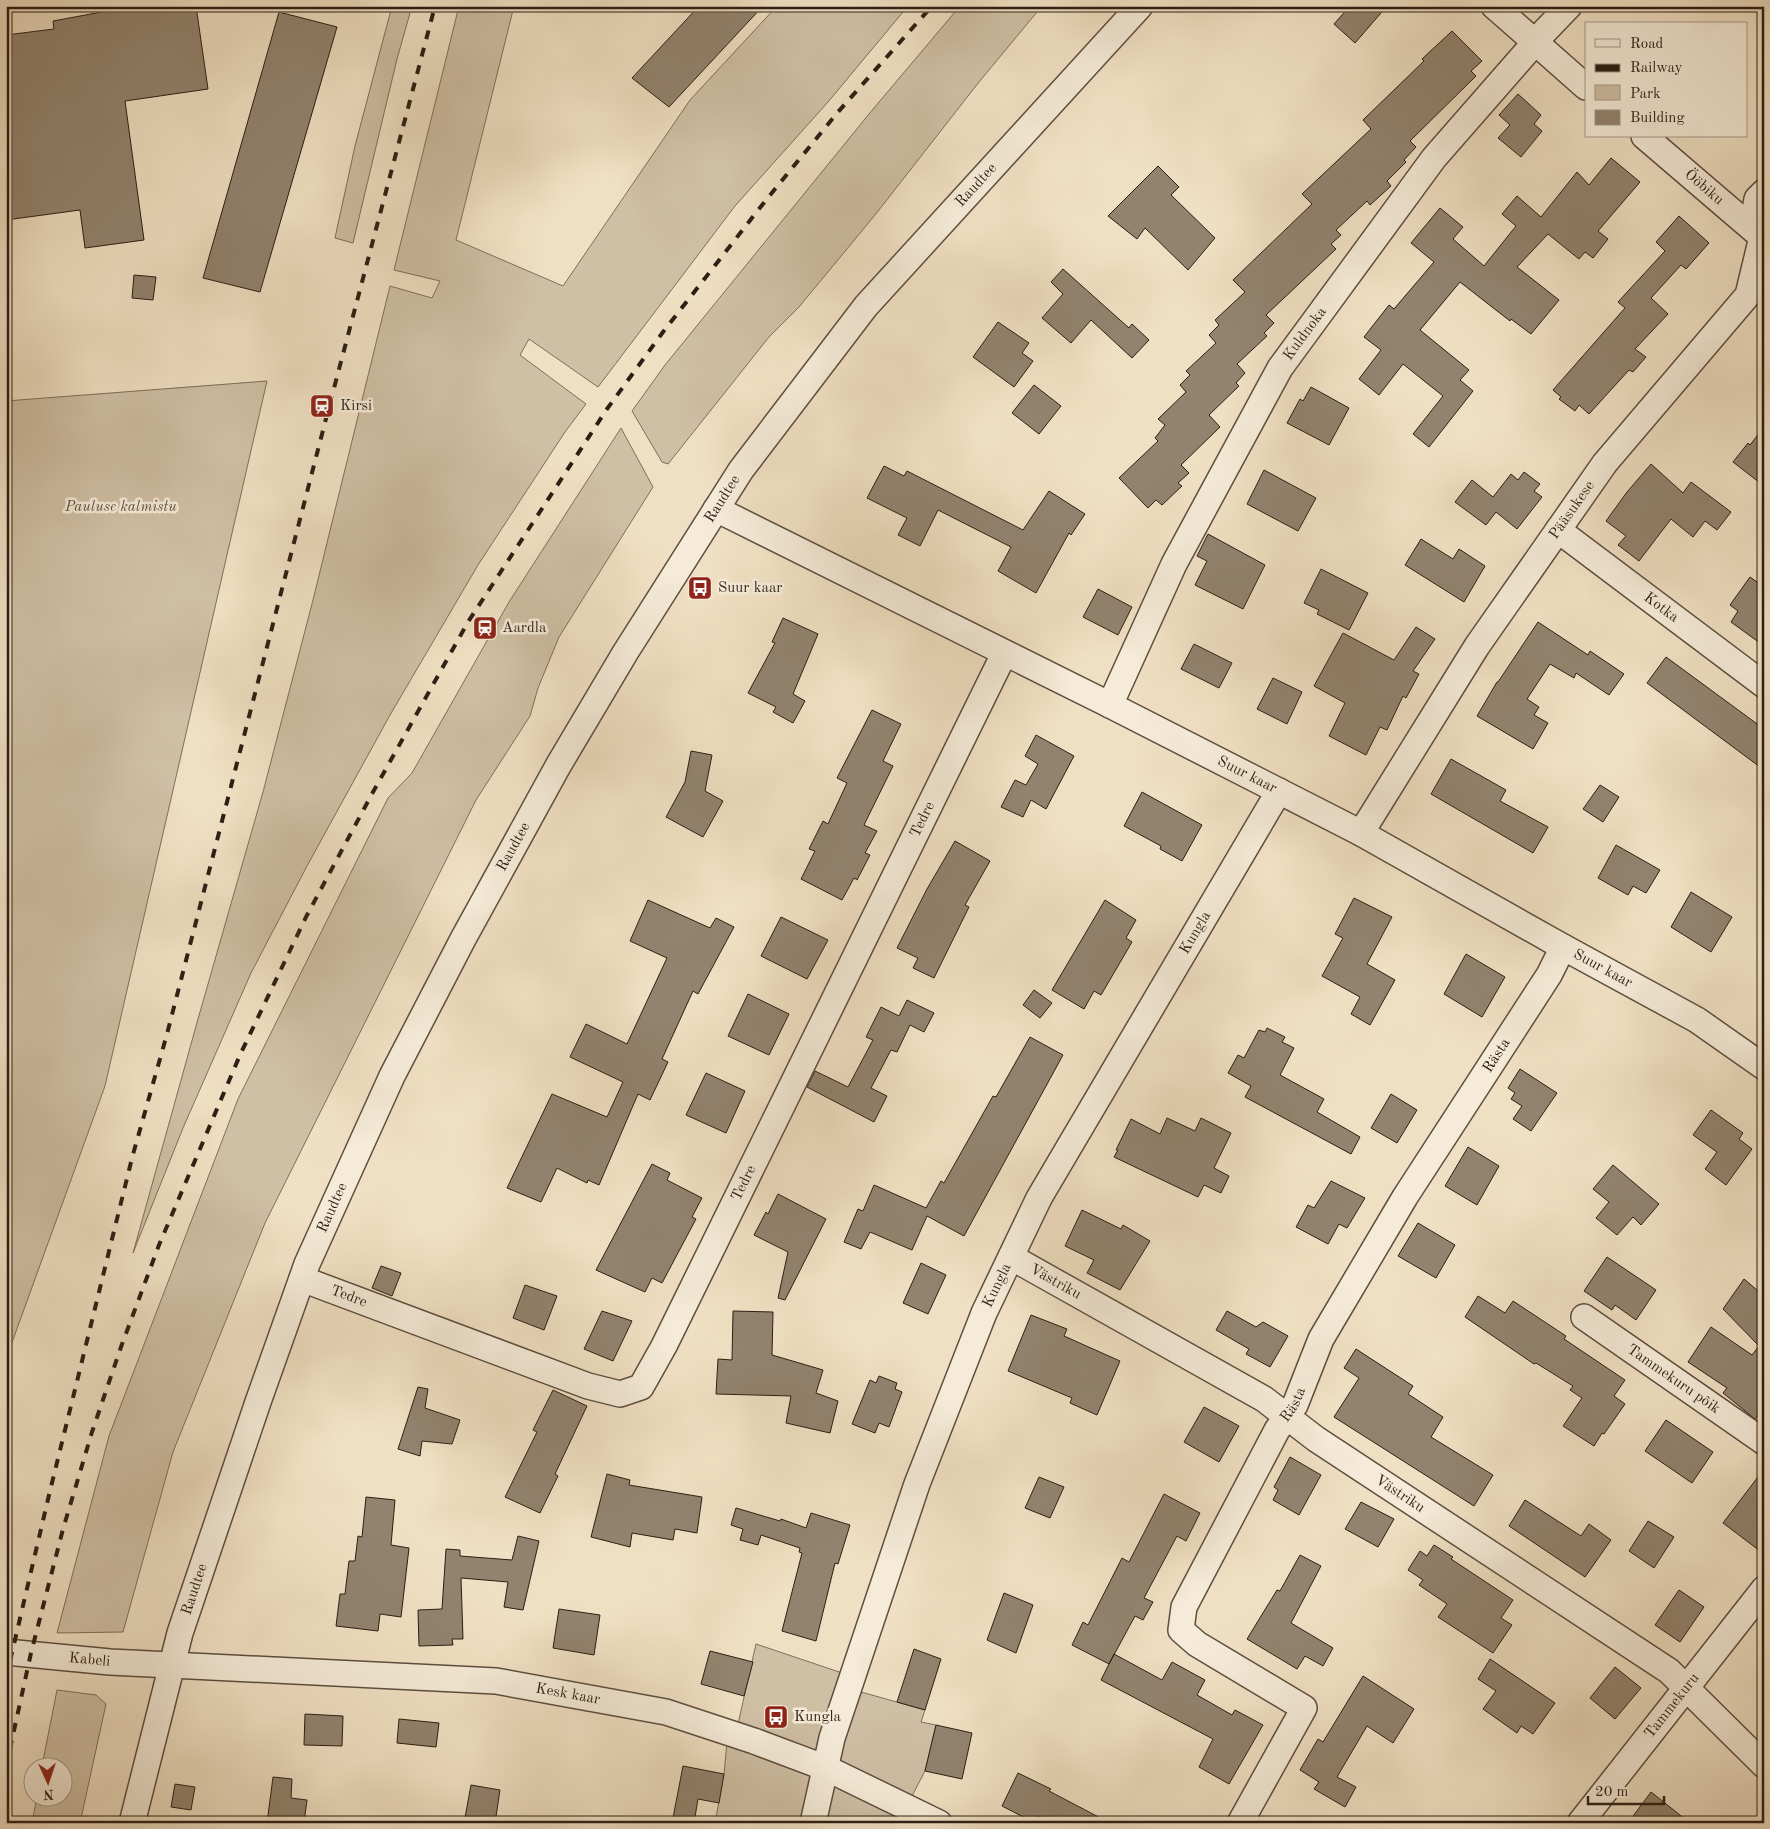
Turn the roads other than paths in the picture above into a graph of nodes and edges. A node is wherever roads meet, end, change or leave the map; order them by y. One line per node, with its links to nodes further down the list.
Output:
1 (1140, 6): 9 (street, Raudtee)
2 (1494, 6): 4 (street)
3 (1569, 6): 4 (street, Kuldnoka)
4 (1535, 43): 5 (street); 13 (street, Kuldnoka)
5 (1585, 86)
6 (1646, 138): 8 (street, Ööbiku)
7 (1764, 192): 8 (street)
8 (1763, 238): 10 (street, Pääsukese)
9 (716, 509): 11 (street, Suur kaar); 19 (street, Raudtee)
10 (1558, 530): 12 (street, Kotka); 15 (street, Pääsukese)
11 (1004, 654): 13 (street, Suur kaar); 19 (street, Tedre)
12 (1764, 685)
13 (1110, 705): 14 (street, Suur kaar)
14 (1279, 791): 15 (street, Suur kaar); 18 (street, Kungla)
15 (1361, 833): 16 (street, Suur kaar)
16 (1563, 947): 17 (street, Suur kaar); 21 (street, Rästa)
17 (1764, 1067)
18 (1011, 1257): 21 (street, Västriku); 28 (street, Kungla)
19 (302, 1279): 25 (street, Raudtee)
20 (1584, 1317): 22 (street, Tammekuru põik)
21 (1287, 1417): 26 (street, Västriku); 32 (street, Rästa)
22 (1764, 1442)
23 (1764, 1589): 26 (street, Tammekuru)
24 (6, 1652): 25 (street, Kabeli)
25 (173, 1664): 28 (street, Kesk kaar); 29 (street, Raudtee)
26 (1686, 1688): 27 (street, Västriku); 33 (street, Tammekuru)
27 (1764, 1765)
28 (826, 1768): 30 (street, Kungla); 31 (street, Kesk kaar)
29 (132, 1823)
30 (813, 1823)
31 (939, 1823)
32 (1240, 1823)
33 (1580, 1823)

